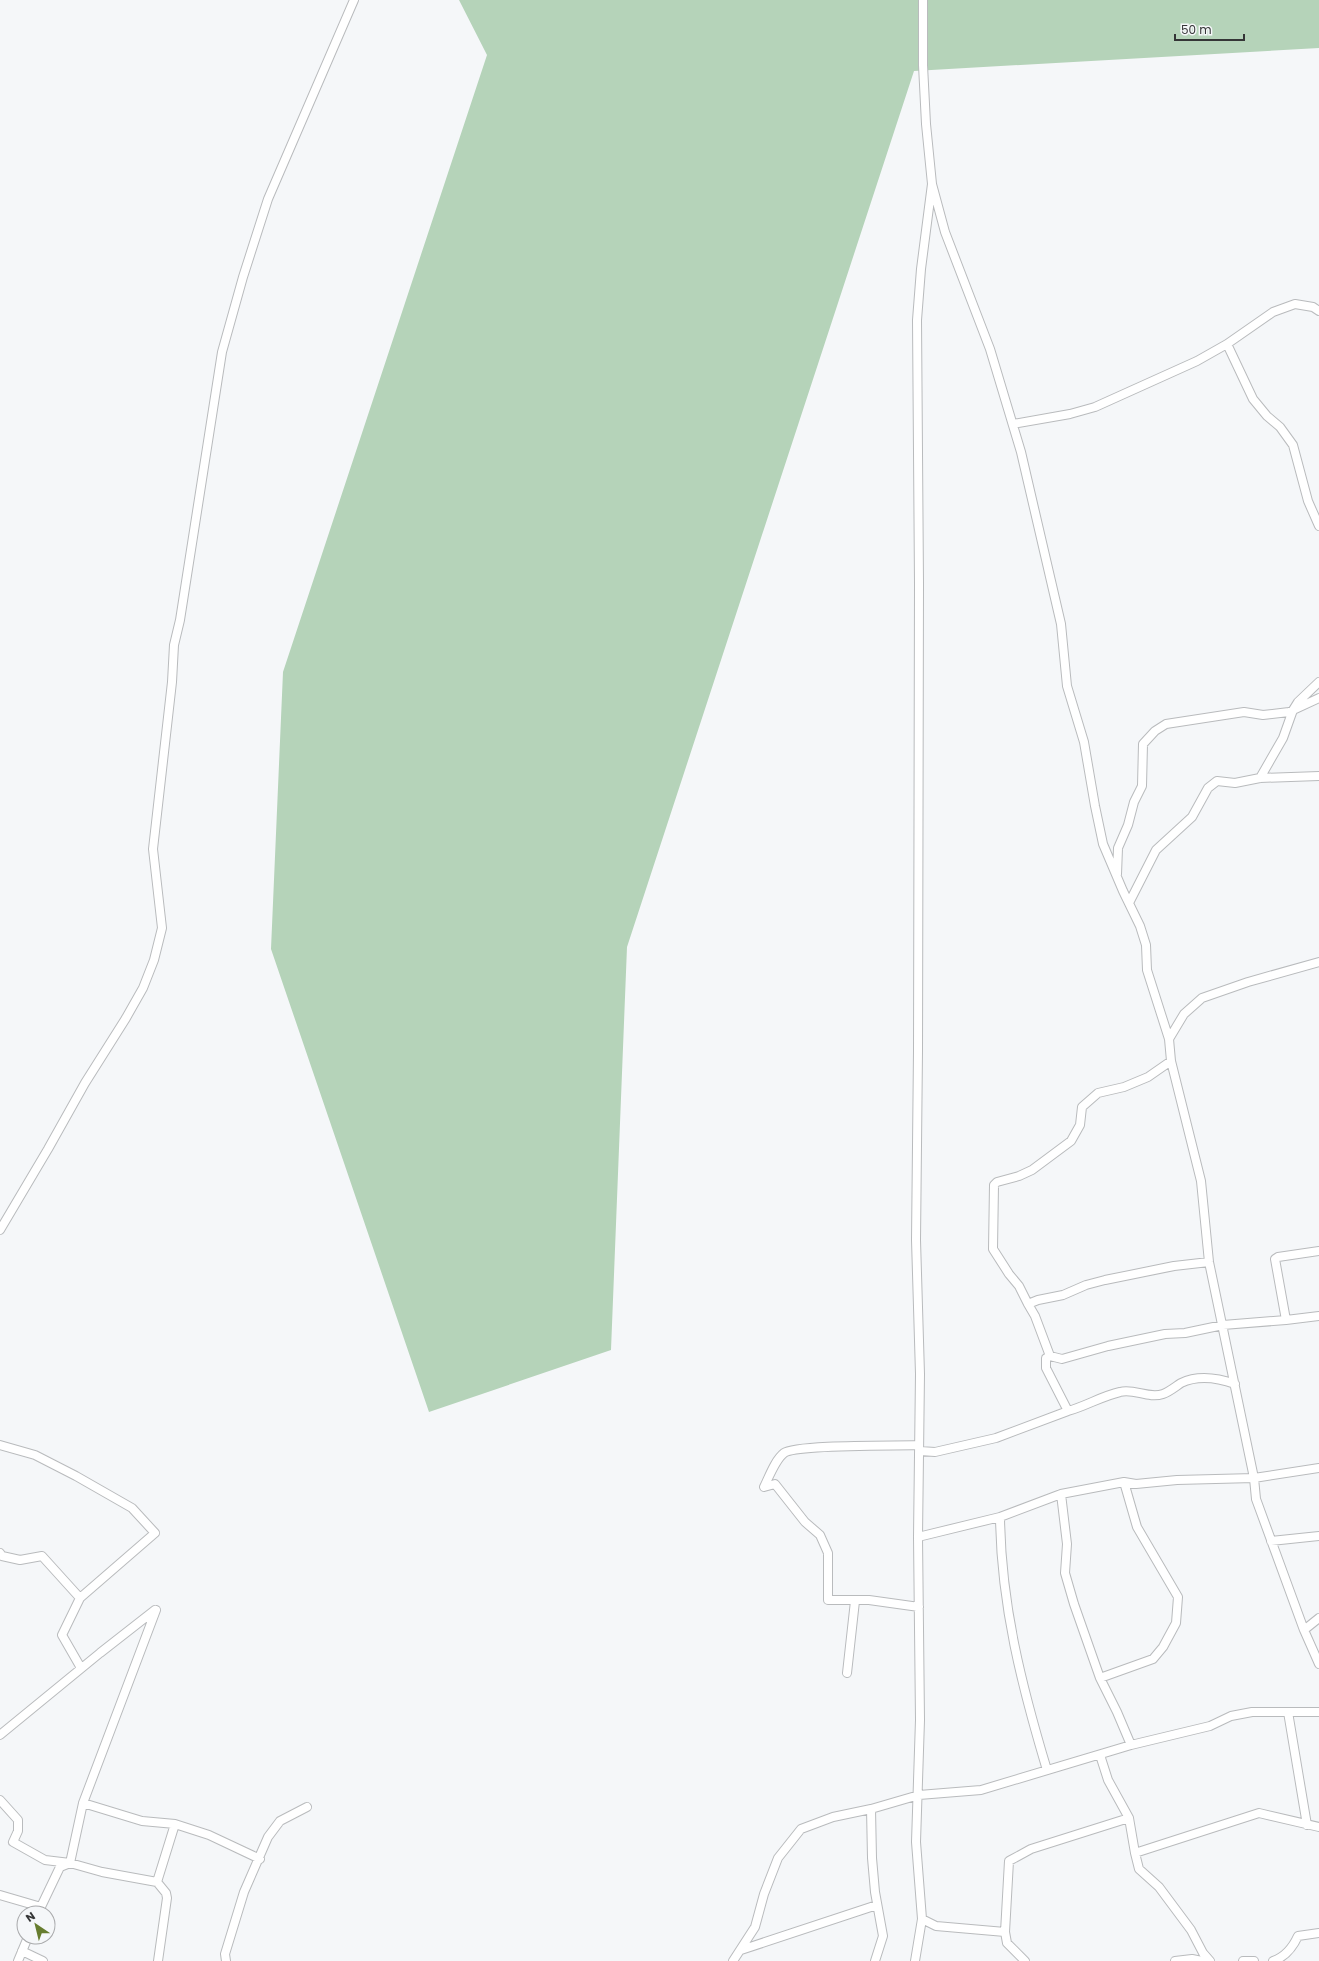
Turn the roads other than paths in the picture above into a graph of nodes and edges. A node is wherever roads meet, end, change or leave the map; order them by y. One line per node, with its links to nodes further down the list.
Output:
1 (354, 0): 18 (street)
2 (923, 0): 3 (street)
3 (932, 184): 6 (street); 29 (street)
4 (1319, 311): 5 (street)
5 (1227, 344): 6 (street); 7 (street)
6 (1013, 424): 13 (street)
7 (1319, 526)
8 (1319, 682): 10 (street)
9 (1319, 698): 10 (street)
10 (1293, 710): 12 (street); 13 (street)
11 (1319, 776): 12 (street)
12 (1260, 778): 14 (street)
13 (1117, 877): 14 (street)
14 (1129, 903): 16 (street)
15 (1319, 962): 16 (street)
16 (1169, 1039): 17 (street)
17 (1171, 1061): 20 (street); 21 (street)
18 (0, 1230)
19 (1319, 1251): 23 (street)
20 (1209, 1262): 21 (street); 24 (street)
21 (1028, 1304): 25 (street)
22 (1319, 1316): 23 (street)
23 (1286, 1320): 24 (street)
24 (1223, 1325): 25 (street); 26 (street)
25 (1050, 1356): 27 (street)
26 (1235, 1384): 27 (street); 31 (street)
27 (1068, 1411): 29 (street)
28 (0, 1446): 39 (street)
29 (920, 1448): 36 (street); 40 (street)
30 (1319, 1468): 31 (street)
31 (1254, 1478): 32 (street); 37 (street)
32 (1124, 1482): 33 (street); 47 (street)
33 (1061, 1494): 34 (street); 47 (street)
34 (1000, 1517): 36 (street); 53 (street)
35 (1319, 1536): 37 (street)
36 (918, 1537): 41 (street)
37 (1270, 1541): 43 (street)
38 (0, 1553): 39 (street)
39 (80, 1598): 45 (street)
40 (855, 1601): 41 (street); 46 (street)
41 (919, 1607): 54 (street)
42 (1319, 1618): 43 (street)
43 (1304, 1630): 44 (street)
44 (1319, 1664)
45 (81, 1668): 50 (street); 56 (street)
46 (847, 1673)
47 (1100, 1678): 51 (street)
48 (1288, 1712): 49 (street); 51 (street); 61 (street)
49 (1319, 1712)
50 (0, 1735)
51 (1131, 1745): 52 (street)
52 (1100, 1755): 53 (street); 59 (street)
53 (1047, 1770): 54 (street)
54 (919, 1795): 58 (street); 71 (street)
55 (0, 1800): 65 (street)
56 (83, 1803): 60 (street); 65 (street)
57 (307, 1807): 64 (street)
58 (871, 1809): 70 (street); 75 (street)
59 (1129, 1818): 63 (street); 72 (street)
60 (175, 1824): 64 (street); 66 (street)
61 (1307, 1825): 62 (street); 63 (street)
62 (1319, 1827)
63 (1135, 1853): 87 (street)
64 (260, 1859): 80 (street)
65 (70, 1863): 66 (street); 69 (street)
66 (157, 1882): 79 (street)
67 (0, 1895): 68 (street)
68 (27, 1905)
69 (42, 1905)
70 (877, 1905): 75 (street); 82 (street)
71 (922, 1919): 72 (street); 83 (street)
72 (1005, 1932): 84 (street)
73 (1319, 1933): 90 (street)
74 (25, 1945): 76 (street)
75 (742, 1950): 81 (street)
76 (22, 1951): 77 (street); 78 (street)
77 (18, 1961)
78 (43, 1961)
79 (158, 1961)
80 (226, 1961)
81 (733, 1961)
82 (875, 1961)
83 (915, 1961)
84 (1025, 1961)
85 (1175, 1961): 86 (street)
86 (1202, 1961)
87 (1210, 1961)
88 (1243, 1961): 89 (street)
89 (1254, 1961)
90 (1273, 1961)

